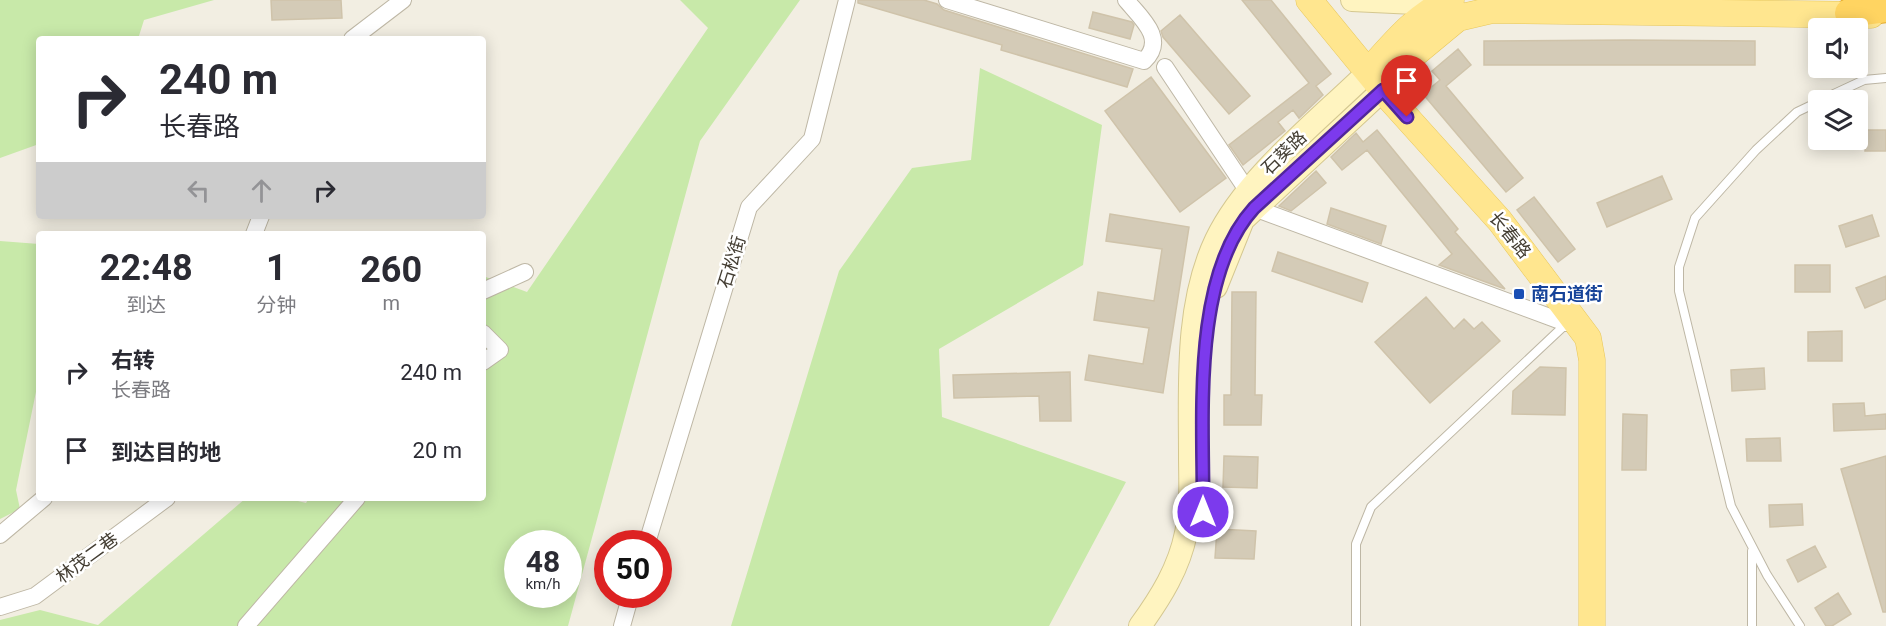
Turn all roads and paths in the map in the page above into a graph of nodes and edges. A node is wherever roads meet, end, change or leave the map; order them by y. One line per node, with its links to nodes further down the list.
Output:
1 (403, 0): 12 (street)
2 (848, 0): 27 (street, 石松街)
3 (947, 0): 4 (street)
4 (1126, 0)
5 (1309, 0): 15 (main road, 长春路)
6 (1352, 0): 7 (main road)
7 (1429, 0)
8 (1451, 0): 15 (main road)
9 (1851, 7): 10 (highway); 11 (main road); 15 (main road)
10 (1886, 8)
11 (1886, 16)
12 (356, 36)
13 (1165, 67): 18 (street)
14 (1886, 78): 16 (lane)
15 (1376, 81): 18 (main road, 石葵路); 21 (main road, 长春路)
16 (1843, 90)
17 (1808, 107): 29 (lane)
18 (1251, 199): 21 (street); 34 (main road, 石葵路); 35 (main road, 石葵路)
19 (525, 272): 20 (street)
20 (486, 290)
21 (1570, 320): 36 (lane); 37 (main road, 长春路)
22 (486, 336): 23 (street)
23 (486, 360)
24 (40, 501): 28 (street)
25 (164, 501): 30 (street, 林茂二巷)
26 (354, 501): 32 (street)
27 (651, 530)
28 (0, 535)
29 (1752, 548): 38 (lane); 39 (lane)
30 (0, 607)
31 (628, 608): 33 (street)
32 (246, 626)
33 (622, 626)
34 (1140, 626)
35 (1154, 626)
36 (1356, 626)
37 (1592, 626)
38 (1752, 626)
39 (1800, 626)

